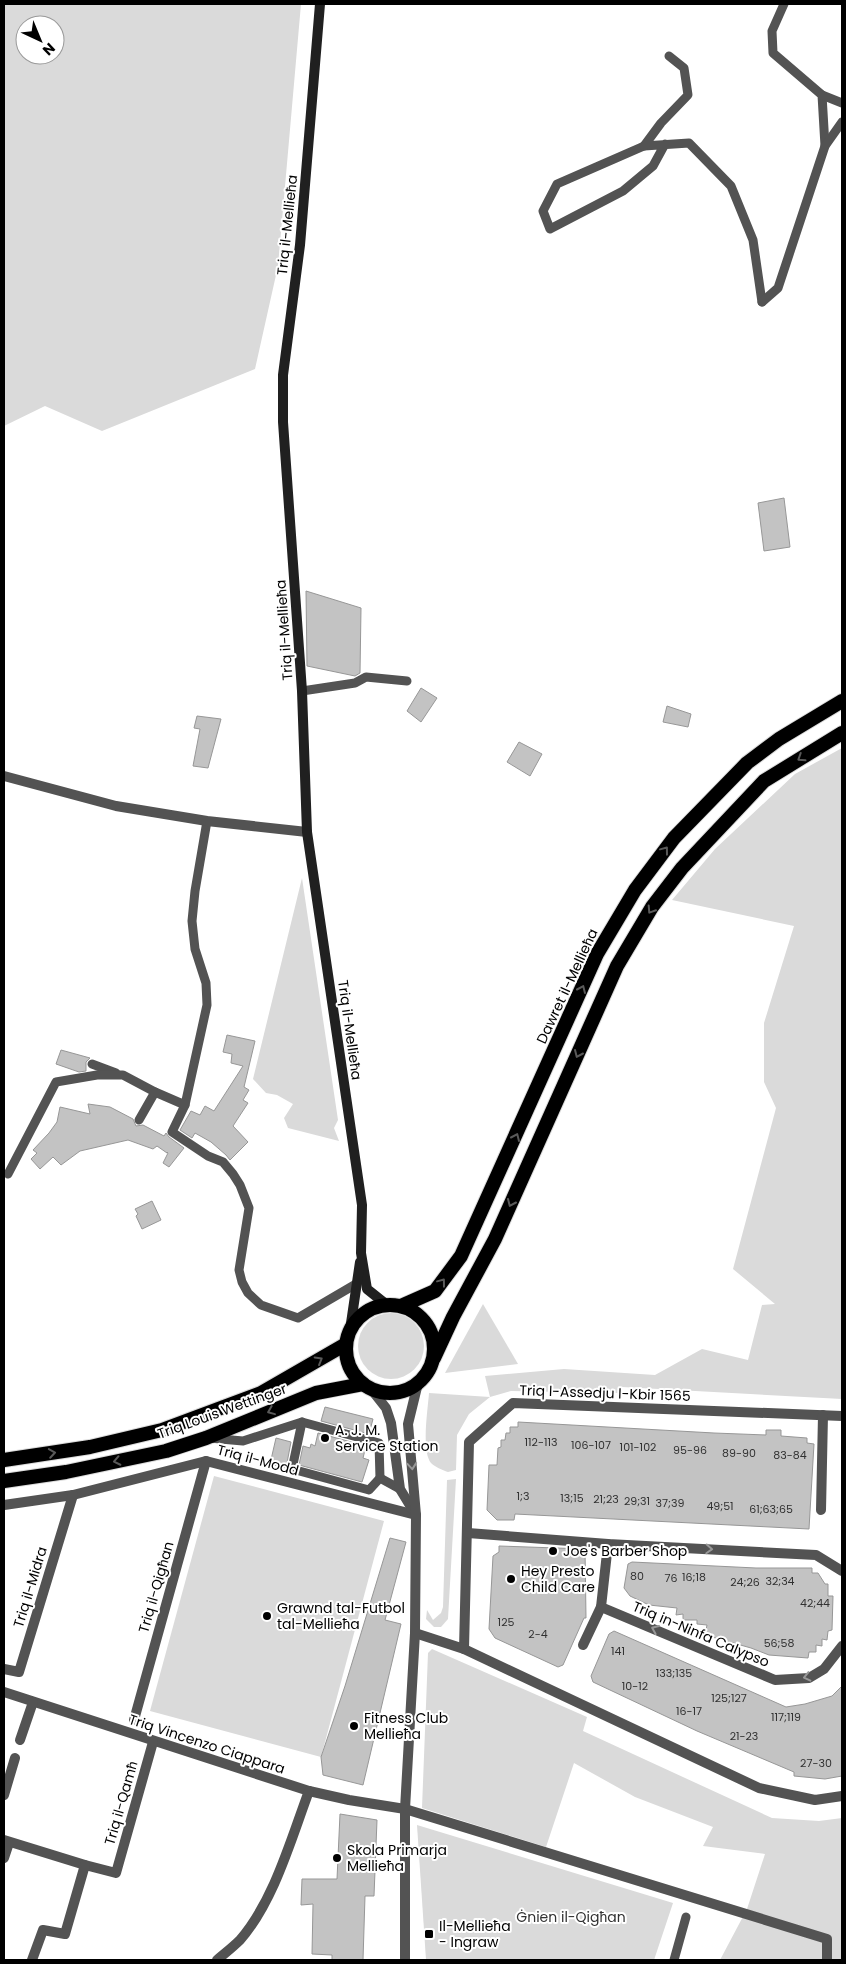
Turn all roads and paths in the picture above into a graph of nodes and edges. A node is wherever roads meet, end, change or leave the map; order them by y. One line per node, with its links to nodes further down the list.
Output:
1 (320, 4): 11 (main road, Triq il-Mellieħa)
2 (784, 4): 4 (lane)
3 (669, 56): 8 (lane)
4 (822, 95): 5 (lane); 9 (lane)
5 (842, 103)
6 (842, 122): 9 (lane)
7 (665, 144): 8 (lane); 8 (lane); 9 (lane)
8 (644, 146)
9 (825, 146)
10 (407, 681): 11 (lane)
11 (302, 691): 16 (main road, Triq il-Mellieħa)
12 (842, 701): 26 (highway, Dawret il-Mellieħa, one-way to 12)
13 (842, 732): 29 (highway, one-way to 29)
14 (4, 776): 15 (street)
15 (207, 820): 16 (street); 20 (lane)
16 (307, 832): 23 (main road, Triq il-Mellieħa)
17 (92, 1064): 18 (lane)
18 (123, 1075): 19 (lane); 22 (lane)
19 (155, 1092): 20 (lane); 21 (lane)
20 (185, 1105): 24 (lane)
21 (139, 1120)
22 (8, 1174)
23 (362, 1253): 24 (main road, Triq il-Mellieħa); 25 (main road, Triq il-Mellieħa)
24 (356, 1284): 27 (main road, Triq il-Mellieħa)
25 (386, 1305): 26 (highway); 27 (highway)
26 (401, 1306): 29 (highway)
27 (350, 1330): 28 (highway)
28 (346, 1344): 31 (highway); 36 (highway, Triq Louis Wettinger, one-way to 28)
29 (434, 1358): 30 (highway)
30 (418, 1383): 31 (highway); 44 (street, one-way to 44)
31 (367, 1386): 35 (highway, Triq Louis Wettinger, one-way to 35); 40 (street)
32 (824, 1415): 33 (street, Triq l-Assedju l-Kbir 1565); 43 (street); 45 (street, Triq l-Assedju l-Kbir 1565)
33 (842, 1416)
34 (302, 1422): 35 (lane); 38 (lane); 38 (lane)
35 (206, 1438): 39 (highway, Triq Louis Wettinger, one-way to 39)
36 (4, 1460)
37 (206, 1461): 41 (street, Triq il-Modd); 44 (street, Triq il-Modd); 56 (street, Triq il-Qigħan)
38 (380, 1478): 40 (lane)
39 (4, 1481)
40 (400, 1489): 44 (street)
41 (73, 1495): 42 (street, Triq il-Modd); 53 (street, Triq il-Midra)
42 (4, 1505)
43 (820, 1510)
44 (416, 1515): 49 (street)
45 (468, 1533): 46 (street); 52 (street, Triq l-Assedju l-Kbir 1565)
46 (608, 1544): 47 (street, one-way to 47); 48 (street)
47 (842, 1571)
48 (601, 1607): 50 (street); 51 (street, Triq in-Ninfa Calypso, one-way to 48)
49 (415, 1633): 52 (street); 63 (street)
50 (583, 1645)
51 (842, 1646)
52 (464, 1650): 62 (street)
53 (4, 1668)
54 (4, 1692): 55 (street, Triq Vincenzo Ciappara)
55 (33, 1702): 57 (street); 58 (street, Triq Vincenzo Ciappara)
56 (134, 1720)
57 (20, 1740)
58 (153, 1742): 60 (street, Triq Vincenzo Ciappara); 66 (street, Triq il-Qamħ)
59 (15, 1758): 61 (street)
60 (309, 1791): 63 (street, Triq Vincenzo Ciappara); 69 (street)
61 (4, 1795)
62 (842, 1796)
63 (405, 1809): 70 (street); 72 (street, Triq Vincenzo Ciappara)
64 (6, 1842): 65 (street); 66 (street)
65 (4, 1858)
66 (85, 1866): 68 (street)
67 (686, 1917): 71 (lane)
68 (32, 1960)
69 (217, 1960)
70 (405, 1960)
71 (674, 1960)
72 (826, 1960)

